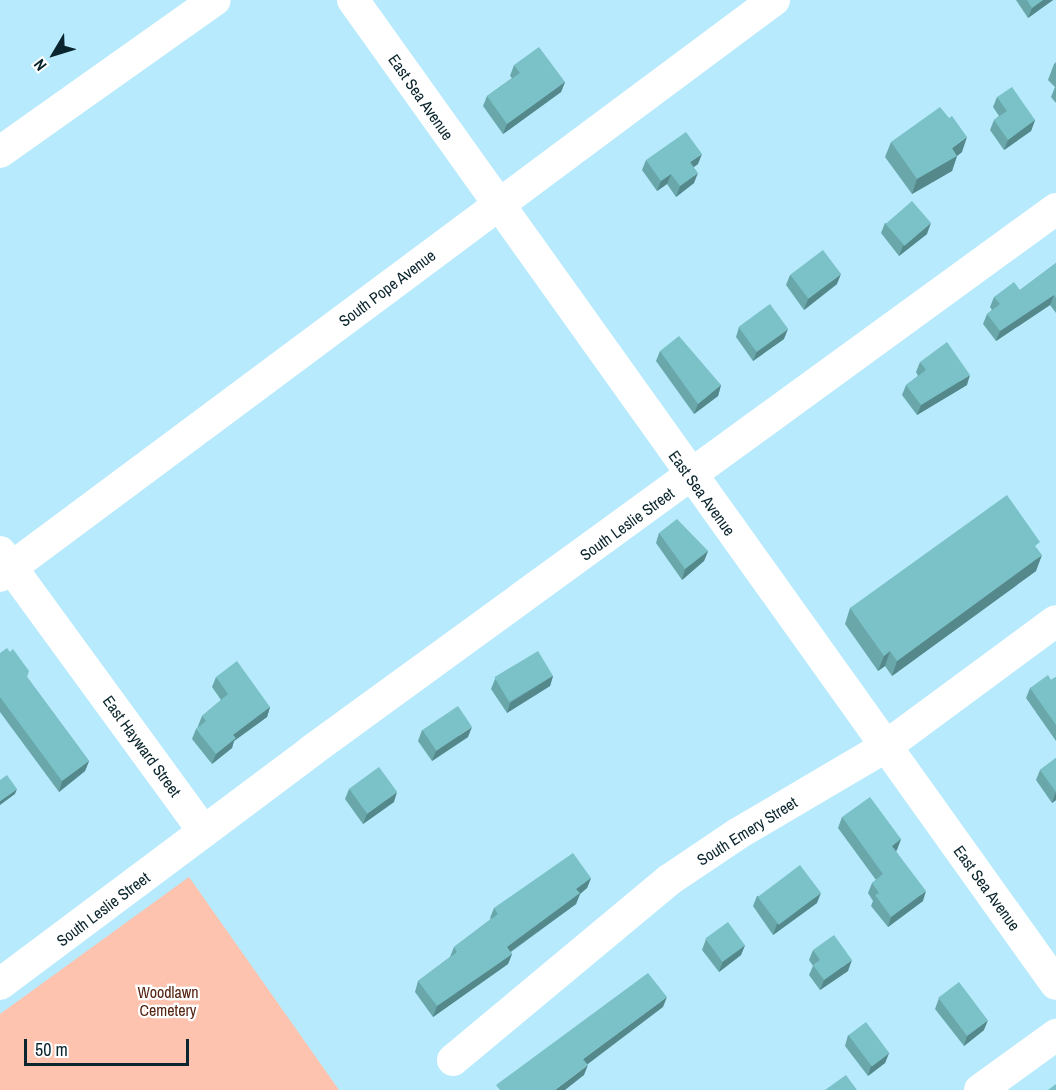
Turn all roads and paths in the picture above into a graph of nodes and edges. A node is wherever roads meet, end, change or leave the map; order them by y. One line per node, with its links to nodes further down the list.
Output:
1 (215, 0): 4 (street)
2 (353, 0): 5 (street, East Sea Avenue)
3 (774, 0): 5 (street, South Pope Avenue)
4 (0, 152)
5 (498, 205): 7 (street, East Sea Avenue); 8 (street, South Pope Avenue)
6 (1056, 209): 7 (street, South Leslie Street)
7 (691, 477): 10 (street, East Sea Avenue); 11 (street, South Leslie Street)
8 (4, 565): 11 (street, East Hayward Street)
9 (1056, 621): 10 (street, South Emery Street)
10 (885, 747): 13 (street, East Sea Avenue); 15 (street, South Emery Street)
11 (204, 832): 12 (street, South Leslie Street)
12 (0, 984)
13 (1056, 984)
14 (1056, 1035): 16 (street)
15 (453, 1060)
16 (981, 1090)

